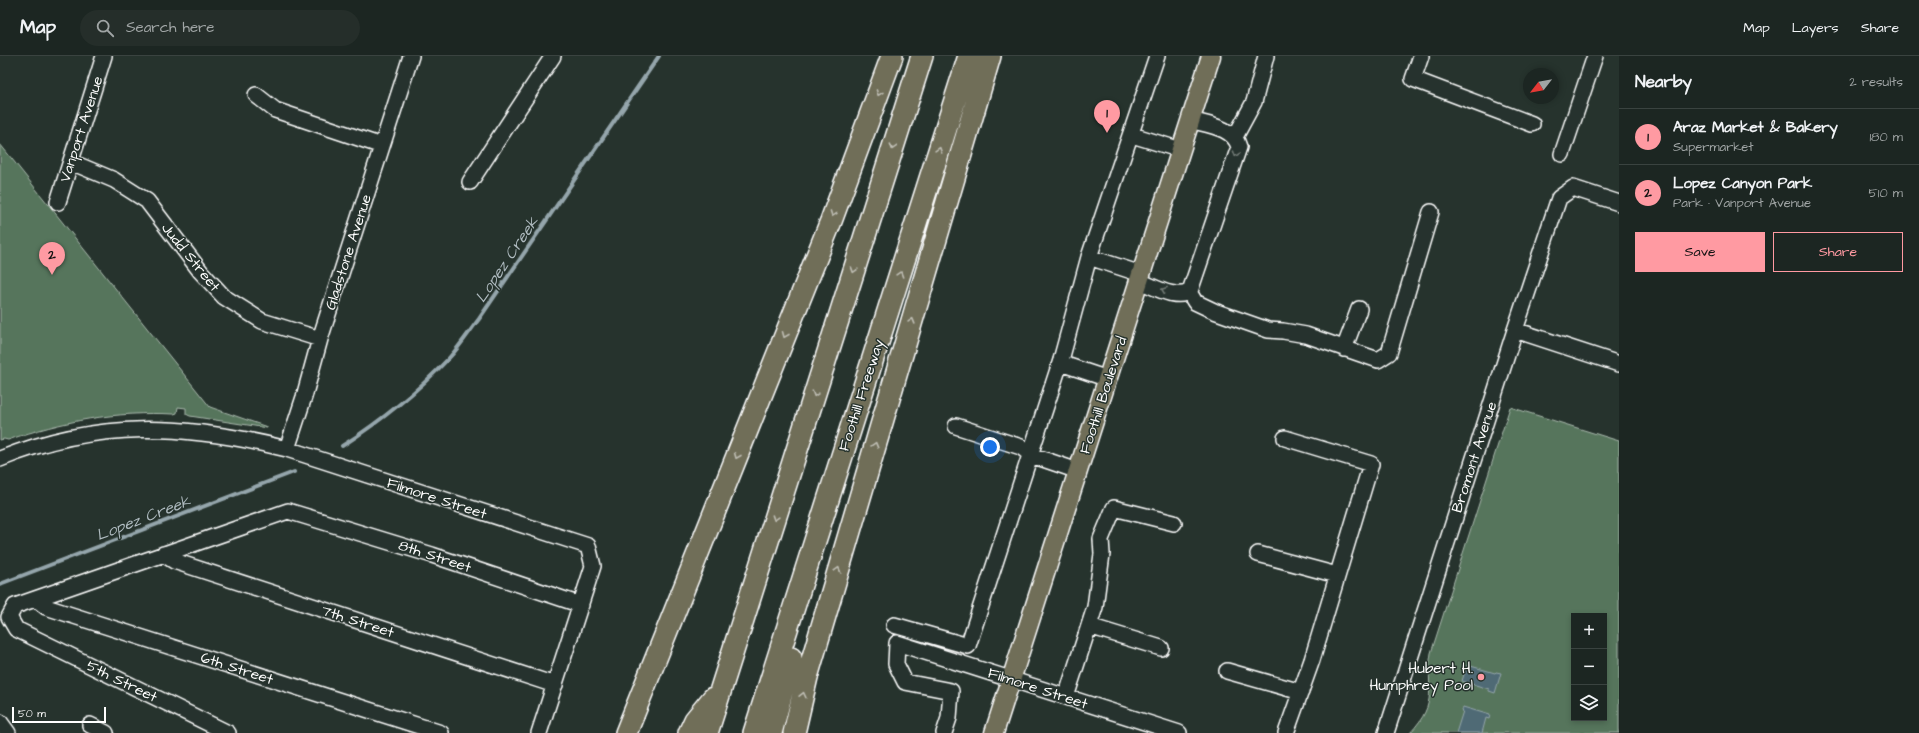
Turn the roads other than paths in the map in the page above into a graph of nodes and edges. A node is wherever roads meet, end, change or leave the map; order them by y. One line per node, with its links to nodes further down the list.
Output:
1 (104, 56): 21 (street, Vanport Avenue)
2 (411, 56): 18 (street, Gladstone Avenue)
3 (553, 56): 22 (street)
4 (892, 56): 65 (highway, one-way to 65)
5 (922, 56): 55 (highway, one-way to 55)
6 (969, 56): 37 (highway, Foothill Freeway, one-way to 6)
7 (990, 56): 70 (highway, one-way to 7)
8 (1157, 56): 16 (street)
9 (1211, 56): 14 (main road, Foothill Boulevard)
10 (1266, 56): 17 (street)
11 (1421, 56): 15 (street)
12 (1595, 56): 20 (street)
13 (256, 95): 18 (street)
14 (1190, 120): 17 (street); 19 (main road, Foothill Boulevard)
15 (1532, 124)
16 (1132, 135): 19 (street); 26 (street)
17 (1235, 137): 28 (street, one-way to 28)
18 (382, 146): 31 (street, Gladstone Avenue)
19 (1181, 150): 27 (main road, Foothill Boulevard)
20 (1562, 154)
21 (71, 162): 23 (street, Vanport Avenue); 31 (street, Judd Street)
22 (470, 182)
23 (58, 202)
24 (1619, 203): 30 (street, Bromont Avenue)
25 (1431, 212): 32 (street)
26 (1089, 257): 27 (street); 33 (street)
27 (1140, 277): 28 (street, one-way to 27); 35 (main road, Foothill Boulevard)
28 (1189, 292): 32 (street)
29 (1359, 309): 32 (street)
30 (1514, 330): 34 (street); 75 (street, Bromont Avenue)
31 (320, 340): 39 (street, Gladstone Avenue)
32 (1344, 349)
33 (1060, 363): 35 (street); 40 (street)
34 (1619, 364)
35 (1108, 379): 42 (main road, Foothill Boulevard)
36 (956, 426): 40 (street)
37 (850, 431): 68 (highway, Foothill Freeway); 69 (highway)
38 (1285, 438): 46 (street)
39 (287, 449): 41 (street, Filmore Street); 48 (street, Filmore Street)
40 (1031, 454): 42 (street); 49 (street)
41 (0, 460)
42 (1078, 471): 53 (main road, Foothill Boulevard)
43 (1174, 523): 50 (street)
44 (162, 554): 47 (street); 48 (street, 8th Street); 54 (street, 7th Street)
45 (1258, 554): 46 (street)
46 (1337, 575): 56 (street)
47 (36, 599): 62 (street, 5th Street); 63 (street, 6th Street)
48 (581, 605): 54 (street)
49 (894, 625)
50 (1088, 626): 51 (street); 57 (street)
51 (1161, 648)
52 (1227, 671): 56 (street)
53 (1012, 680): 57 (street, Filmore Street); 71 (street, Filmore Street); 72 (main road, Foothill Boulevard)
54 (555, 685): 64 (street)
55 (721, 688): 66 (highway); 67 (highway)
56 (1301, 692): 74 (street)
57 (1066, 697): 73 (street, Filmore Street)
58 (0, 722): 60 (street)
59 (90, 725): 61 (street)
60 (8, 733)
61 (106, 733)
62 (228, 733)
63 (441, 733)
64 (539, 733)
65 (626, 733)
66 (689, 733)
67 (707, 733)
68 (754, 733)
69 (771, 733)
70 (794, 733)
71 (944, 733)
72 (994, 733)
73 (1179, 733)
74 (1286, 733)
75 (1386, 733)

